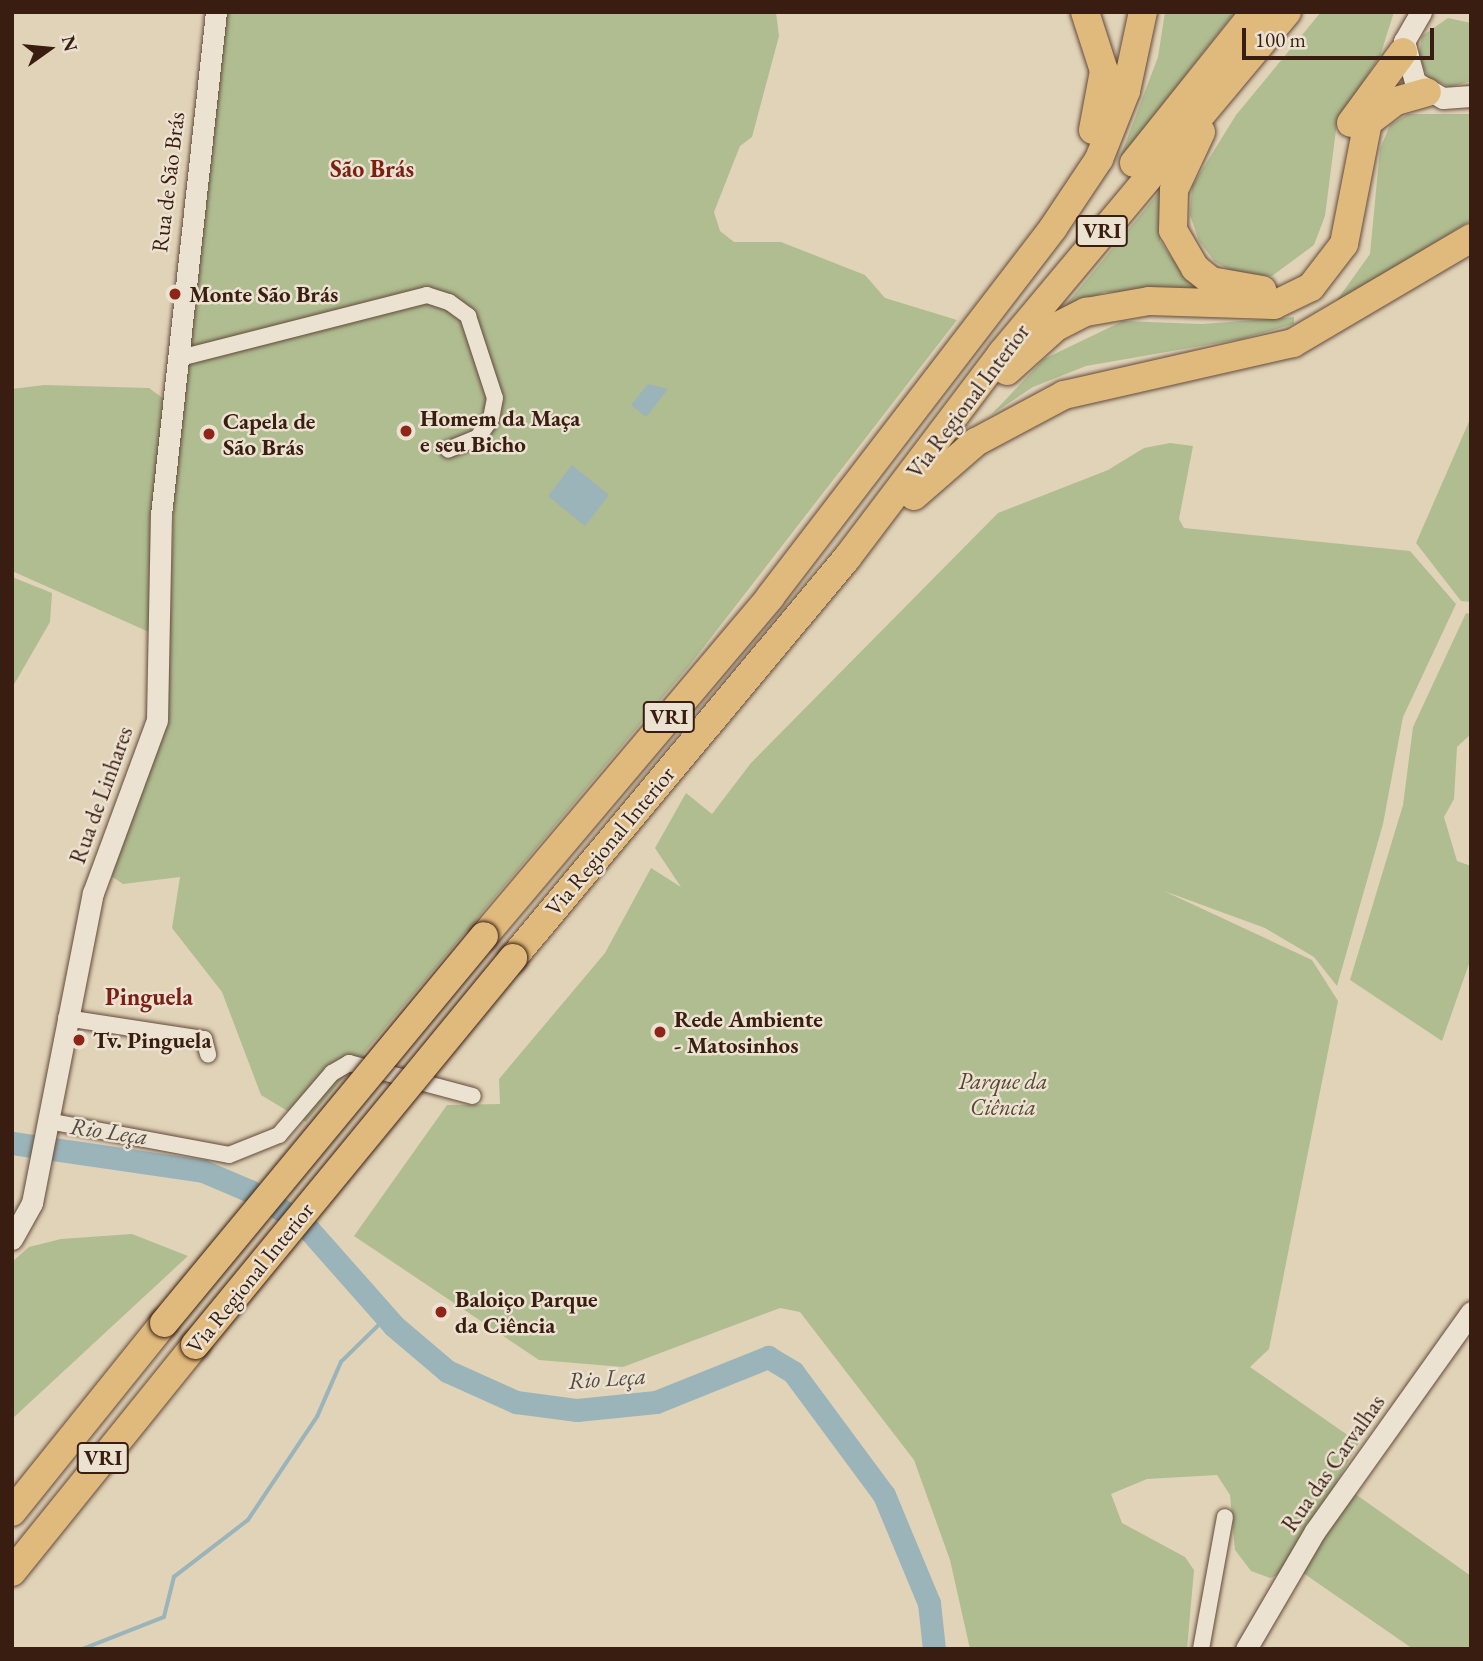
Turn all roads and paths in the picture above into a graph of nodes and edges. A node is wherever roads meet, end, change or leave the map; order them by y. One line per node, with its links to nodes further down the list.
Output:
1 (215, 12): 13 (main road, Rua de São Brás)
2 (1085, 12): 11 (highway)
3 (1143, 12): 11 (highway, Via Regional Interior / VRI)
4 (1255, 12): 14 (highway)
5 (1287, 12): 8 (highway, Via Regional Interior / VRI)
6 (1421, 12): 7 (main road)
7 (1406, 32): 8 (highway); 9 (main road)
8 (1265, 40): 15 (highway, Via Regional Interior / VRI)
9 (1427, 92): 10 (main road); 15 (highway)
10 (1471, 96)
11 (1053, 228): 14 (highway, Via Regional Interior / VRI)
12 (1471, 239): 17 (highway)
13 (176, 359): 16 (street); 18 (main road, Rua de Linhares)
14 (917, 406): 24 (highway, Via Regional Interior / VRI, bridge)
15 (947, 429): 17 (highway, Via Regional Interior / VRI)
16 (447, 450)
17 (847, 558): 26 (highway, Via Regional Interior / VRI, bridge)
18 (66, 1018): 19 (street); 21 (main road, Rua de Linhares)
19 (208, 1054)
20 (473, 1096): 21 (street)
21 (47, 1124): 22 (main road, Rua de Linhares)
22 (12, 1239)
23 (1471, 1312): 28 (main road, Rua das Carvalhas)
24 (12, 1512)
25 (1225, 1517): 27 (street)
26 (12, 1572)
27 (1201, 1649)
28 (1246, 1649)

